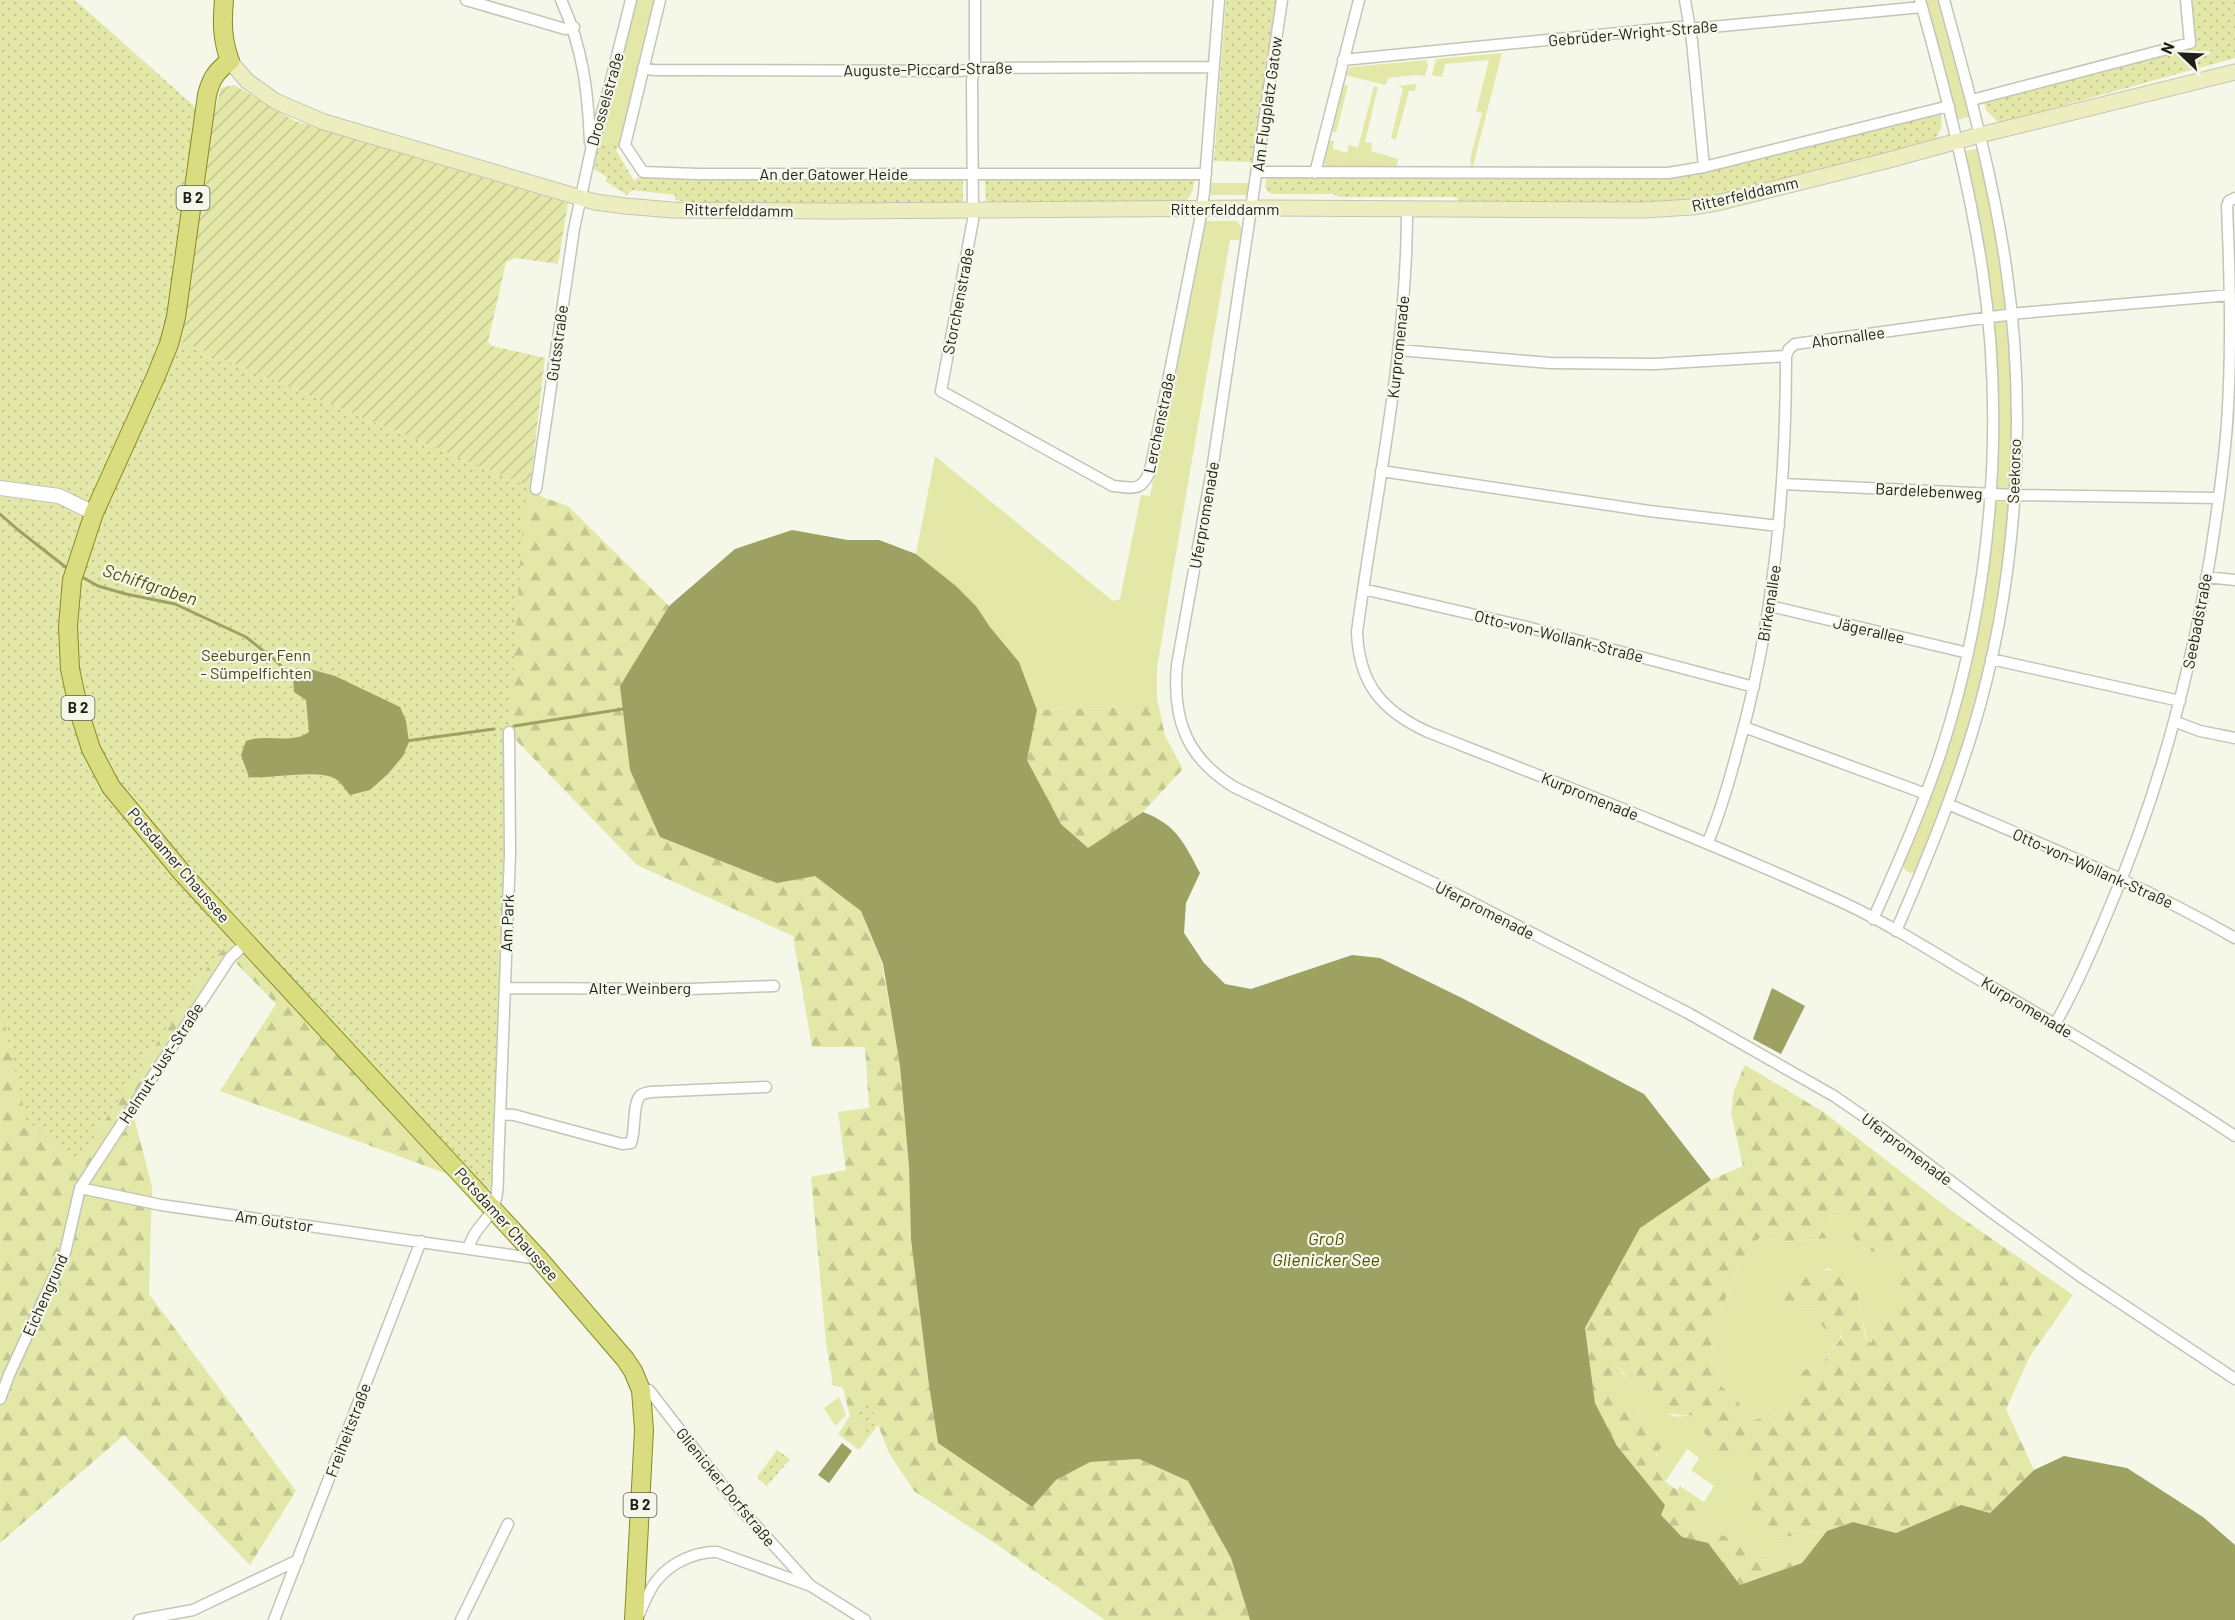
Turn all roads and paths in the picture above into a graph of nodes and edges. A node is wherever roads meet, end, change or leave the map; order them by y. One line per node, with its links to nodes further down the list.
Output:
1 (224, 0): 17 (main road)
2 (466, 0): 14 (street)
3 (561, 0): 14 (street)
4 (631, 0): 26 (street, Drosselstraße)
5 (660, 0): 19 (street, An der Gatower Heide)
6 (975, 0): 20 (street, Storchenstraße)
7 (1219, 0): 18 (street)
8 (1282, 0): 28 (street, Am Flugplatz Gatow)
9 (1359, 0): 16 (street)
10 (1685, 0): 15 (street)
11 (1944, 0): 22 (street, Seekorso)
12 (2186, 0): 22 (street)
13 (1921, 3): 15 (street, Gebrüder-Wright-Straße); 23 (street, Seekorso)
14 (574, 27): 26 (street)
15 (1689, 28): 16 (street, Gebrüder-Wright-Straße); 27 (street)
16 (1343, 60): 29 (street)
17 (230, 61): 32 (main road, Ritterfelddamm); 51 (main road, Potsdamer Chaussee / B 2)
18 (1214, 67): 20 (street, Auguste-Piccard-Straße); 31 (street)
19 (643, 68): 20 (street, Auguste-Piccard-Straße); 30 (street, An der Gatower Heide)
20 (974, 69): 30 (street, Storchenstraße)
21 (2235, 72): 24 (main road, Ritterfelddamm)
22 (1972, 100): 24 (street, Seekorso)
23 (1949, 106): 25 (street, Seekorso); 27 (street)
24 (1980, 135): 25 (main road, Ritterfelddamm); 39 (street, Seekorso)
25 (1957, 140): 36 (main road, Ritterfelddamm); 40 (street, Seekorso)
26 (591, 150): 32 (street, Drosselstraße)
27 (1704, 167): 29 (street)
28 (1257, 172): 29 (street); 34 (street, Am Flugplatz Gatow)
29 (1315, 173)
30 (973, 174): 31 (street, An der Gatower Heide); 37 (street, Storchenstraße)
31 (1206, 174): 35 (street)
32 (581, 198): 37 (main road, Ritterfelddamm); 47 (street, Gutsstraße)
33 (2235, 198): 38 (street, Seebadstraße)
34 (1252, 208): 35 (main road, Ritterfelddamm); 36 (main road, Ritterfelddamm); 84 (street, Uferpromenade)
35 (1201, 209): 37 (main road, Ritterfelddamm); 43 (street, Lerchenstraße)
36 (1407, 210): 41 (street, Kurpromenade)
37 (974, 211): 43 (street, Storchenstraße)
38 (2230, 295): 39 (street, Ahornallee); 50 (street, Seebadstraße)
39 (2012, 315): 40 (street, Ahornallee); 49 (street, Seekorso)
40 (1988, 318): 42 (street, Ahornallee); 48 (street, Seekorso)
41 (1399, 350): 42 (street, Ahornallee); 44 (street, Kurpromenade)
42 (1786, 356): 45 (street, Birkenallee)
43 (941, 391)
44 (1381, 471): 52 (street); 55 (street, Kurpromenade)
45 (1783, 484): 48 (street, Bardelebenweg); 52 (street, Birkenallee)
46 (0, 488): 51 (street)
47 (536, 489)
48 (1990, 494): 49 (street, Bardelebenweg); 57 (street, Seekorso)
49 (2014, 495): 50 (street, Bardelebenweg); 58 (street, Seekorso)
50 (2220, 498): 53 (street, Seebadstraße)
51 (94, 513): 72 (main road, Potsdamer Chaussee / B 2)
52 (1779, 526): 56 (street, Birkenallee)
53 (2206, 577): 54 (street); 60 (street, Seebadstraße)
54 (2235, 580)
55 (1363, 589): 59 (street, Otto-von-Wollank-Straße); 67 (street, Kurpromenade)
56 (1770, 606): 57 (street, Jägerallee); 59 (street, Birkenallee)
57 (1968, 653): 65 (street, Seekorso)
58 (1991, 659): 60 (street); 66 (street, Seekorso)
59 (1754, 687): 62 (street, Birkenallee)
60 (2180, 701): 61 (street, Seebadstraße)
61 (2176, 722): 64 (street); 68 (street, Seebadstraße)
62 (1744, 727): 65 (street); 67 (street, Birkenallee)
63 (509, 732): 74 (street, Am Park)
64 (2235, 738)
65 (1926, 794): 69 (street, Seekorso)
66 (1948, 804): 68 (street, Otto-von-Wollank-Straße); 70 (street, Seekorso)
67 (1708, 843): 69 (street, Kurpromenade)
68 (2123, 878): 71 (street, Otto-von-Wollank-Straße); 75 (street, Seebadstraße)
69 (1873, 919): 70 (street, Kurpromenade)
70 (1896, 931): 75 (street, Kurpromenade)
71 (2235, 938)
72 (247, 942): 79 (street, Helmut-Just-Straße); 80 (main road, Potsdamer Chaussee / B 2)
73 (774, 987): 74 (street, Alter Weinberg)
74 (505, 988): 77 (street, Am Park)
75 (2055, 1024): 78 (street, Kurpromenade)
76 (766, 1086): 77 (street)
77 (502, 1114): 80 (street, Am Park)
78 (2235, 1136)
79 (80, 1188): 81 (street, Am Gutstor); 86 (street, Eichengrund)
80 (493, 1208): 82 (street); 83 (main road, Potsdamer Chaussee / B 2)
81 (421, 1240): 82 (street, Am Gutstor); 88 (street, Freiheitstraße)
82 (469, 1248): 83 (street, Am Gutstor)
83 (539, 1259): 85 (main road, Potsdamer Chaussee / B 2)
84 (2235, 1379)
85 (641, 1390): 89 (street, Glienicker Dorfstraße); 93 (main road, Potsdamer Chaussee / B 2)
86 (0, 1399)
87 (508, 1524): 92 (street)
88 (298, 1560): 90 (street); 91 (street, Freiheitstraße)
89 (811, 1586): 93 (street, Glienicker Dorfstraße); 94 (street, Glienicker Dorfstraße)
90 (139, 1620)
91 (274, 1620)
92 (461, 1620)
93 (635, 1620)
94 (865, 1620)

